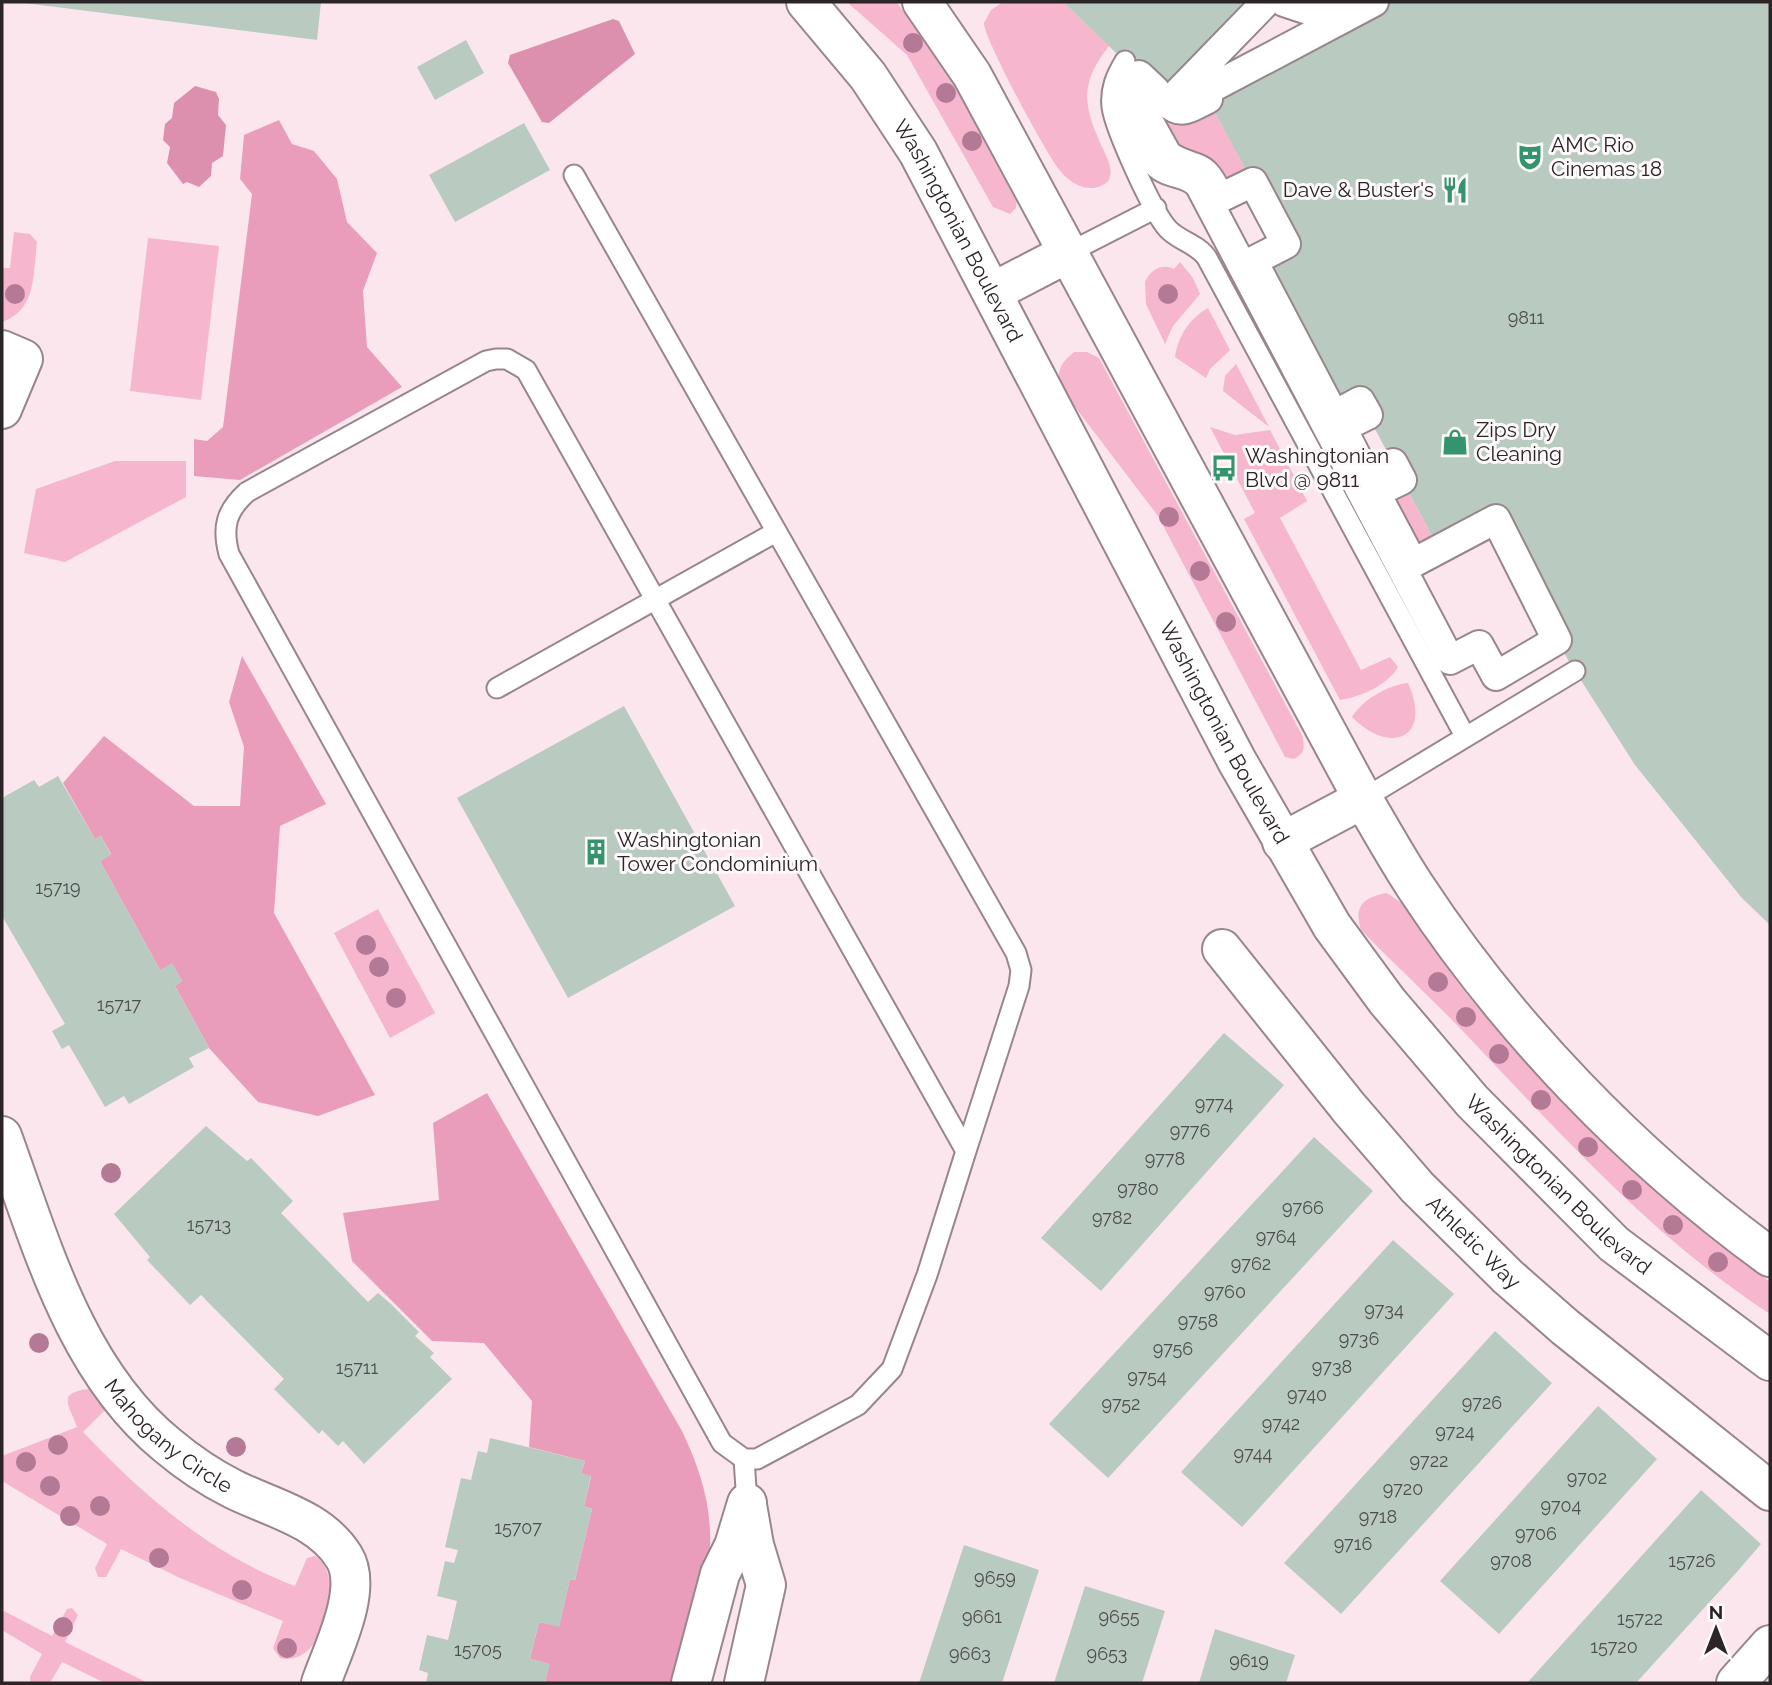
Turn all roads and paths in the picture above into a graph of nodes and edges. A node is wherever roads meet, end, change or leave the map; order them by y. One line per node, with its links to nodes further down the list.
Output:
1 (806, 2): 12 (street, Washingtonian Boulevard)
2 (1266, 2): 5 (street)
3 (1284, 2): 4 (street)
4 (1358, 2)
5 (1374, 2)
6 (932, 5): 11 (street)
7 (1125, 61): 10 (lane)
8 (1155, 90): 8 (street)
9 (574, 175): 15 (lane)
10 (1156, 208): 11 (lane); 19 (lane)
11 (1070, 252): 12 (street); 20 (street)
12 (993, 292): 21 (street, Washingtonian Boulevard)
13 (2, 350): 14 (street)
14 (2, 409)
15 (776, 532): 16 (lane); 24 (lane)
16 (654, 599): 18 (lane); 24 (lane); 27 (lane)
17 (1575, 671): 19 (lane)
18 (497, 688)
19 (1465, 736): 20 (lane)
20 (1363, 799): 21 (street); 25 (street)
21 (1282, 842): 26 (street, Washingtonian Boulevard)
22 (1222, 949): 28 (street, Athletic Way)
23 (2, 1136): 31 (street, Mahogany Circle)
24 (966, 1151): 27 (lane)
25 (1770, 1257)
26 (1770, 1361)
27 (744, 1459): 29 (lane)
28 (1770, 1492)
29 (747, 1503): 32 (street); 33 (street)
30 (1770, 1646): 34 (street)
31 (321, 1683)
32 (691, 1683)
33 (744, 1683)
34 (1736, 1683)

